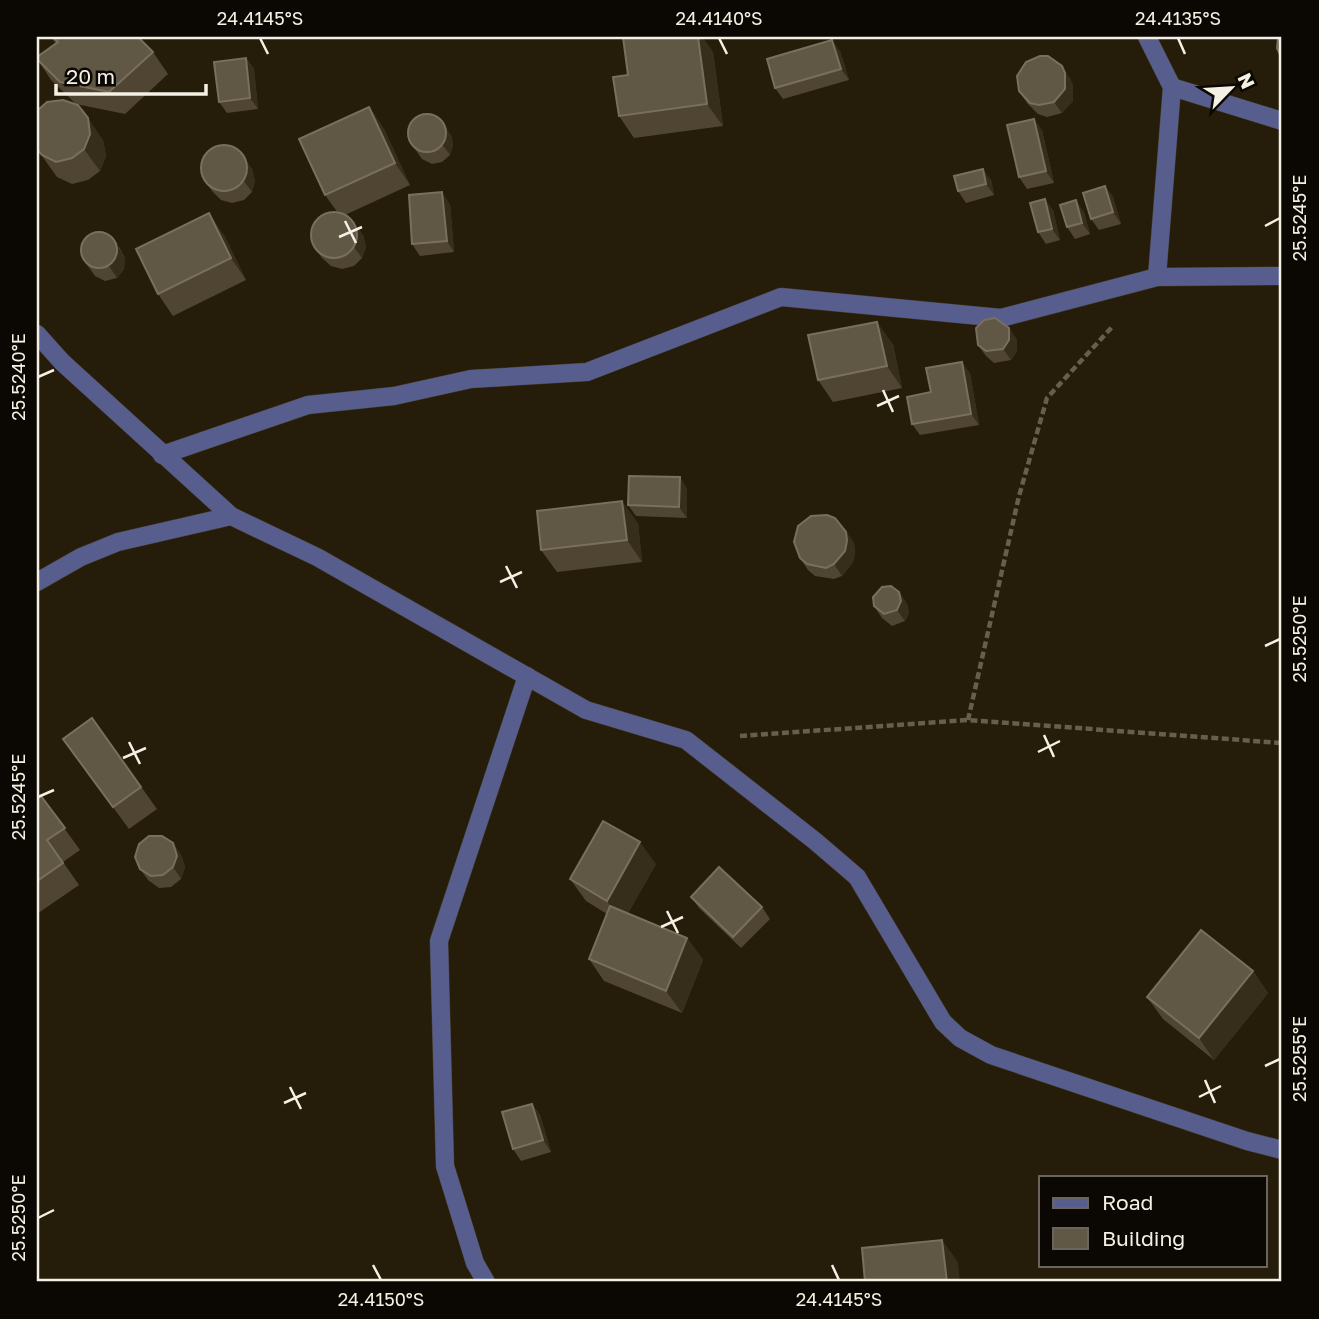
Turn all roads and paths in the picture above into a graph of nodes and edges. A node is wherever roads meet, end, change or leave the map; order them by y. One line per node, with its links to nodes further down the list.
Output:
1 (1147, 37): 2 (street)
2 (1172, 87): 3 (street); 5 (street)
3 (1282, 121)
4 (1282, 276): 5 (street)
5 (1157, 277): 7 (street); 11 (path)
6 (37, 334): 7 (street)
7 (162, 455): 8 (street)
8 (231, 516): 9 (street); 10 (street)
9 (37, 582)
10 (527, 676): 12 (street); 15 (street)
11 (968, 720): 12 (path); 13 (path)
12 (687, 740): 14 (street)
13 (1282, 743)
14 (1282, 1150)
15 (486, 1282)

